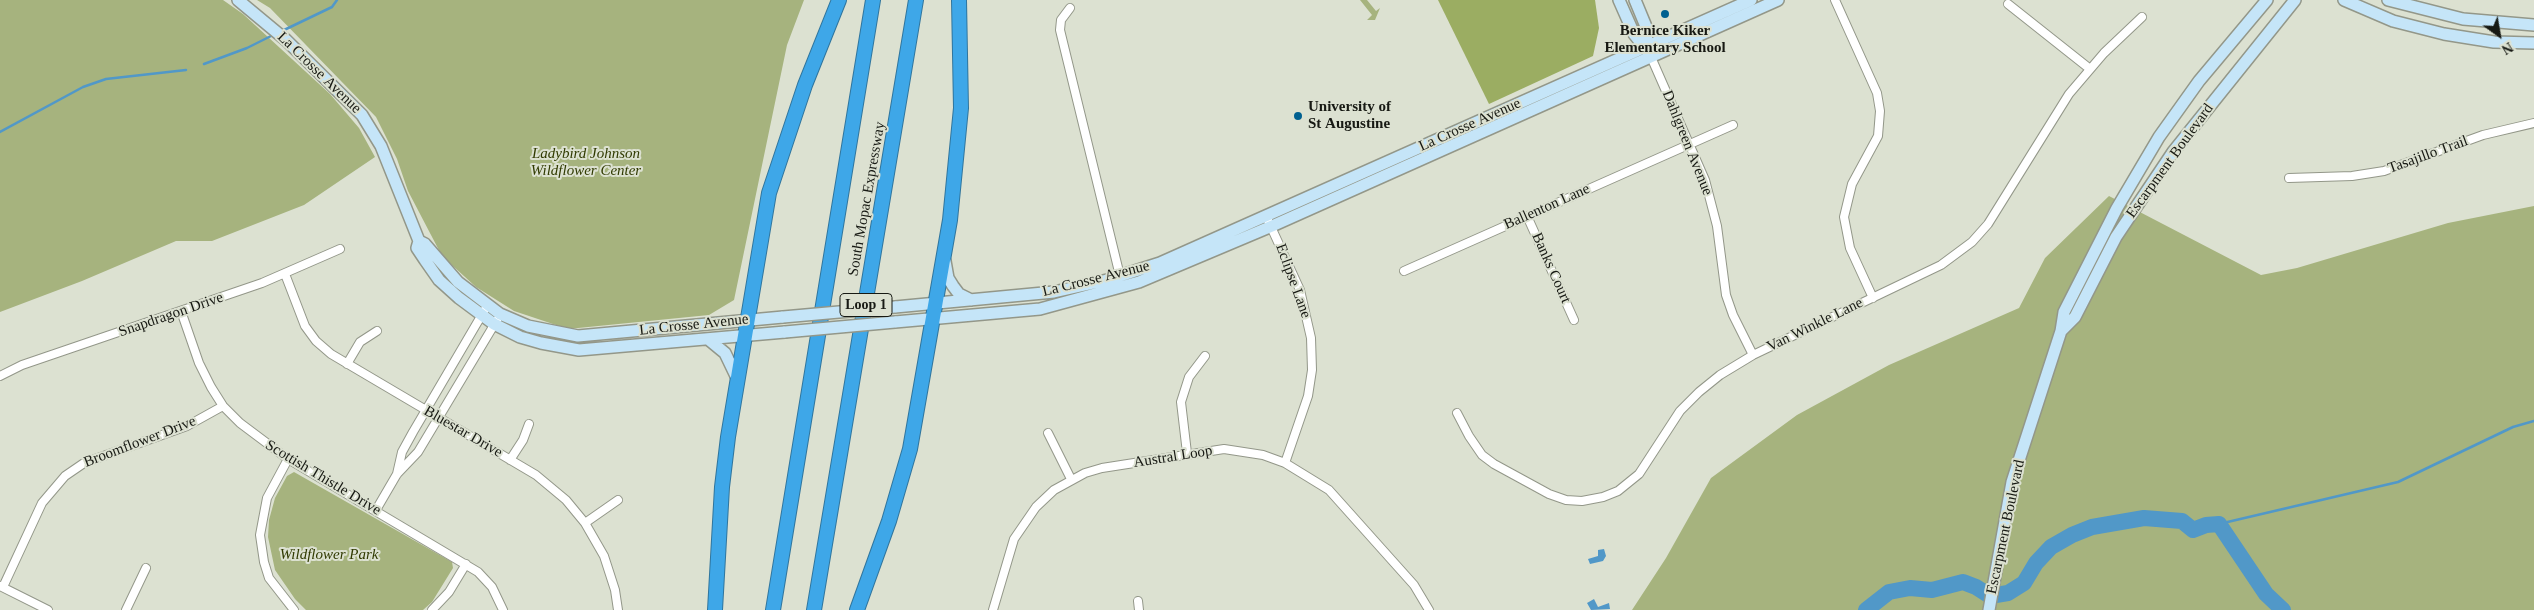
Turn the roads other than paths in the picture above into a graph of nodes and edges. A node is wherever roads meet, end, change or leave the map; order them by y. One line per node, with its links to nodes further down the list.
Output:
1 (238, 0): 28 (street, La Crosse Avenue)
2 (839, 0): 42 (highway)
3 (874, 0): 79 (highway, South Mopac Expressway / Loop 1)
4 (916, 0): 80 (highway, South Mopac Expressway / Loop 1)
5 (959, 0): 30 (highway)
6 (1619, 0): 20 (street, Dahlgreen Avenue)
7 (1635, 0): 20 (street, Dahlgreen Avenue)
8 (1751, 0): 20 (street, La Crosse Avenue)
9 (1778, 0): 20 (street, La Crosse Avenue)
10 (1835, 0): 34 (street)
11 (2267, 0): 45 (street, Escarpment Boulevard)
12 (2295, 0): 45 (street, Escarpment Boulevard)
13 (2344, 0): 19 (street)
14 (2388, 0): 18 (street)
15 (2008, 4): 21 (street)
16 (1070, 8): 33 (street)
17 (2142, 17): 21 (street, Van Winkle Lane)
18 (2534, 25)
19 (2534, 44)
20 (1648, 52): 24 (street, Dahlgreen Avenue); 27 (street, La Crosse Avenue)
21 (2090, 68): 34 (street, Van Winkle Lane)
22 (2534, 123): 25 (street, Tasajillo Trail)
23 (1733, 125): 24 (street, Ballenton Lane)
24 (1690, 144): 26 (street, Ballenton Lane); 49 (street, Dahlgreen Avenue)
25 (2289, 178)
26 (1528, 216): 31 (street, Ballenton Lane); 43 (street, Banks Court)
27 (1269, 221): 33 (street, La Crosse Avenue); 41 (street, La Crosse Avenue); 62 (street, Eclipse Lane)
28 (419, 241): 37 (street, La Crosse Avenue); 39 (street, La Crosse Avenue)
29 (340, 249): 32 (street, Snapdragon Drive)
30 (944, 254): 35 (street); 36 (highway)
31 (1404, 271)
32 (285, 274): 38 (street, Snapdragon Drive); 50 (street, Bluestar Drive)
33 (1120, 276): 35 (street, La Crosse Avenue)
34 (1873, 298): 49 (street, Van Winkle Lane)
35 (971, 300): 36 (street, La Crosse Avenue)
36 (934, 304): 41 (highway); 42 (street, La Crosse Avenue, bridge)
37 (487, 306): 39 (street); 40 (street, La Crosse Avenue)
38 (181, 311): 51 (street, Snapdragon Drive); 53 (street, Scottish Thistle Drive)
39 (481, 316): 40 (street, La Crosse Avenue); 54 (street)
40 (497, 319): 42 (street, La Crosse Avenue); 47 (street, La Crosse Avenue); 56 (street)
41 (931, 319): 46 (street, La Crosse Avenue, bridge); 81 (highway)
42 (748, 320): 46 (highway)
43 (1574, 320)
44 (377, 331): 50 (street)
45 (2061, 331): 85 (street, Escarpment Boulevard)
46 (746, 335): 47 (street, La Crosse Avenue); 52 (highway)
47 (708, 339): 52 (street)
48 (1205, 356): 59 (street)
49 (1753, 356): 55 (street, Van Winkle Lane)
50 (347, 364): 54 (street, Bluestar Drive)
51 (0, 376)
52 (738, 380): 78 (highway)
53 (223, 406): 60 (street, Scottish Thistle Drive); 70 (street, Broomflower Drive)
54 (425, 410): 56 (street, Bluestar Drive); 63 (street)
55 (1457, 413)
56 (439, 418): 61 (street, Bluestar Drive); 63 (street)
57 (529, 424): 61 (street)
58 (1048, 433): 64 (street)
59 (1187, 453): 62 (street, Austral Loop); 64 (street, Austral Loop)
60 (288, 459): 66 (street, Scottish Thistle Drive); 74 (street)
61 (510, 460): 67 (street, Bluestar Drive)
62 (1286, 463): 84 (street, Austral Loop)
63 (397, 474): 66 (street)
64 (1071, 479): 82 (street, Austral Loop)
65 (618, 500): 67 (street)
66 (376, 510): 68 (street, Scottish Thistle Drive)
67 (585, 524): 77 (street, Bluestar Drive)
68 (466, 564): 75 (street); 76 (street, Scottish Thistle Drive)
69 (146, 568): 73 (street)
70 (2, 587): 72 (street)
71 (1138, 601): 83 (street)
72 (48, 610)
73 (126, 610)
74 (294, 610)
75 (432, 610)
76 (503, 610)
77 (618, 610)
78 (715, 610)
79 (773, 610)
80 (814, 610)
81 (858, 610)
82 (993, 610)
83 (1139, 610)
84 (1429, 610)
85 (1989, 610)

